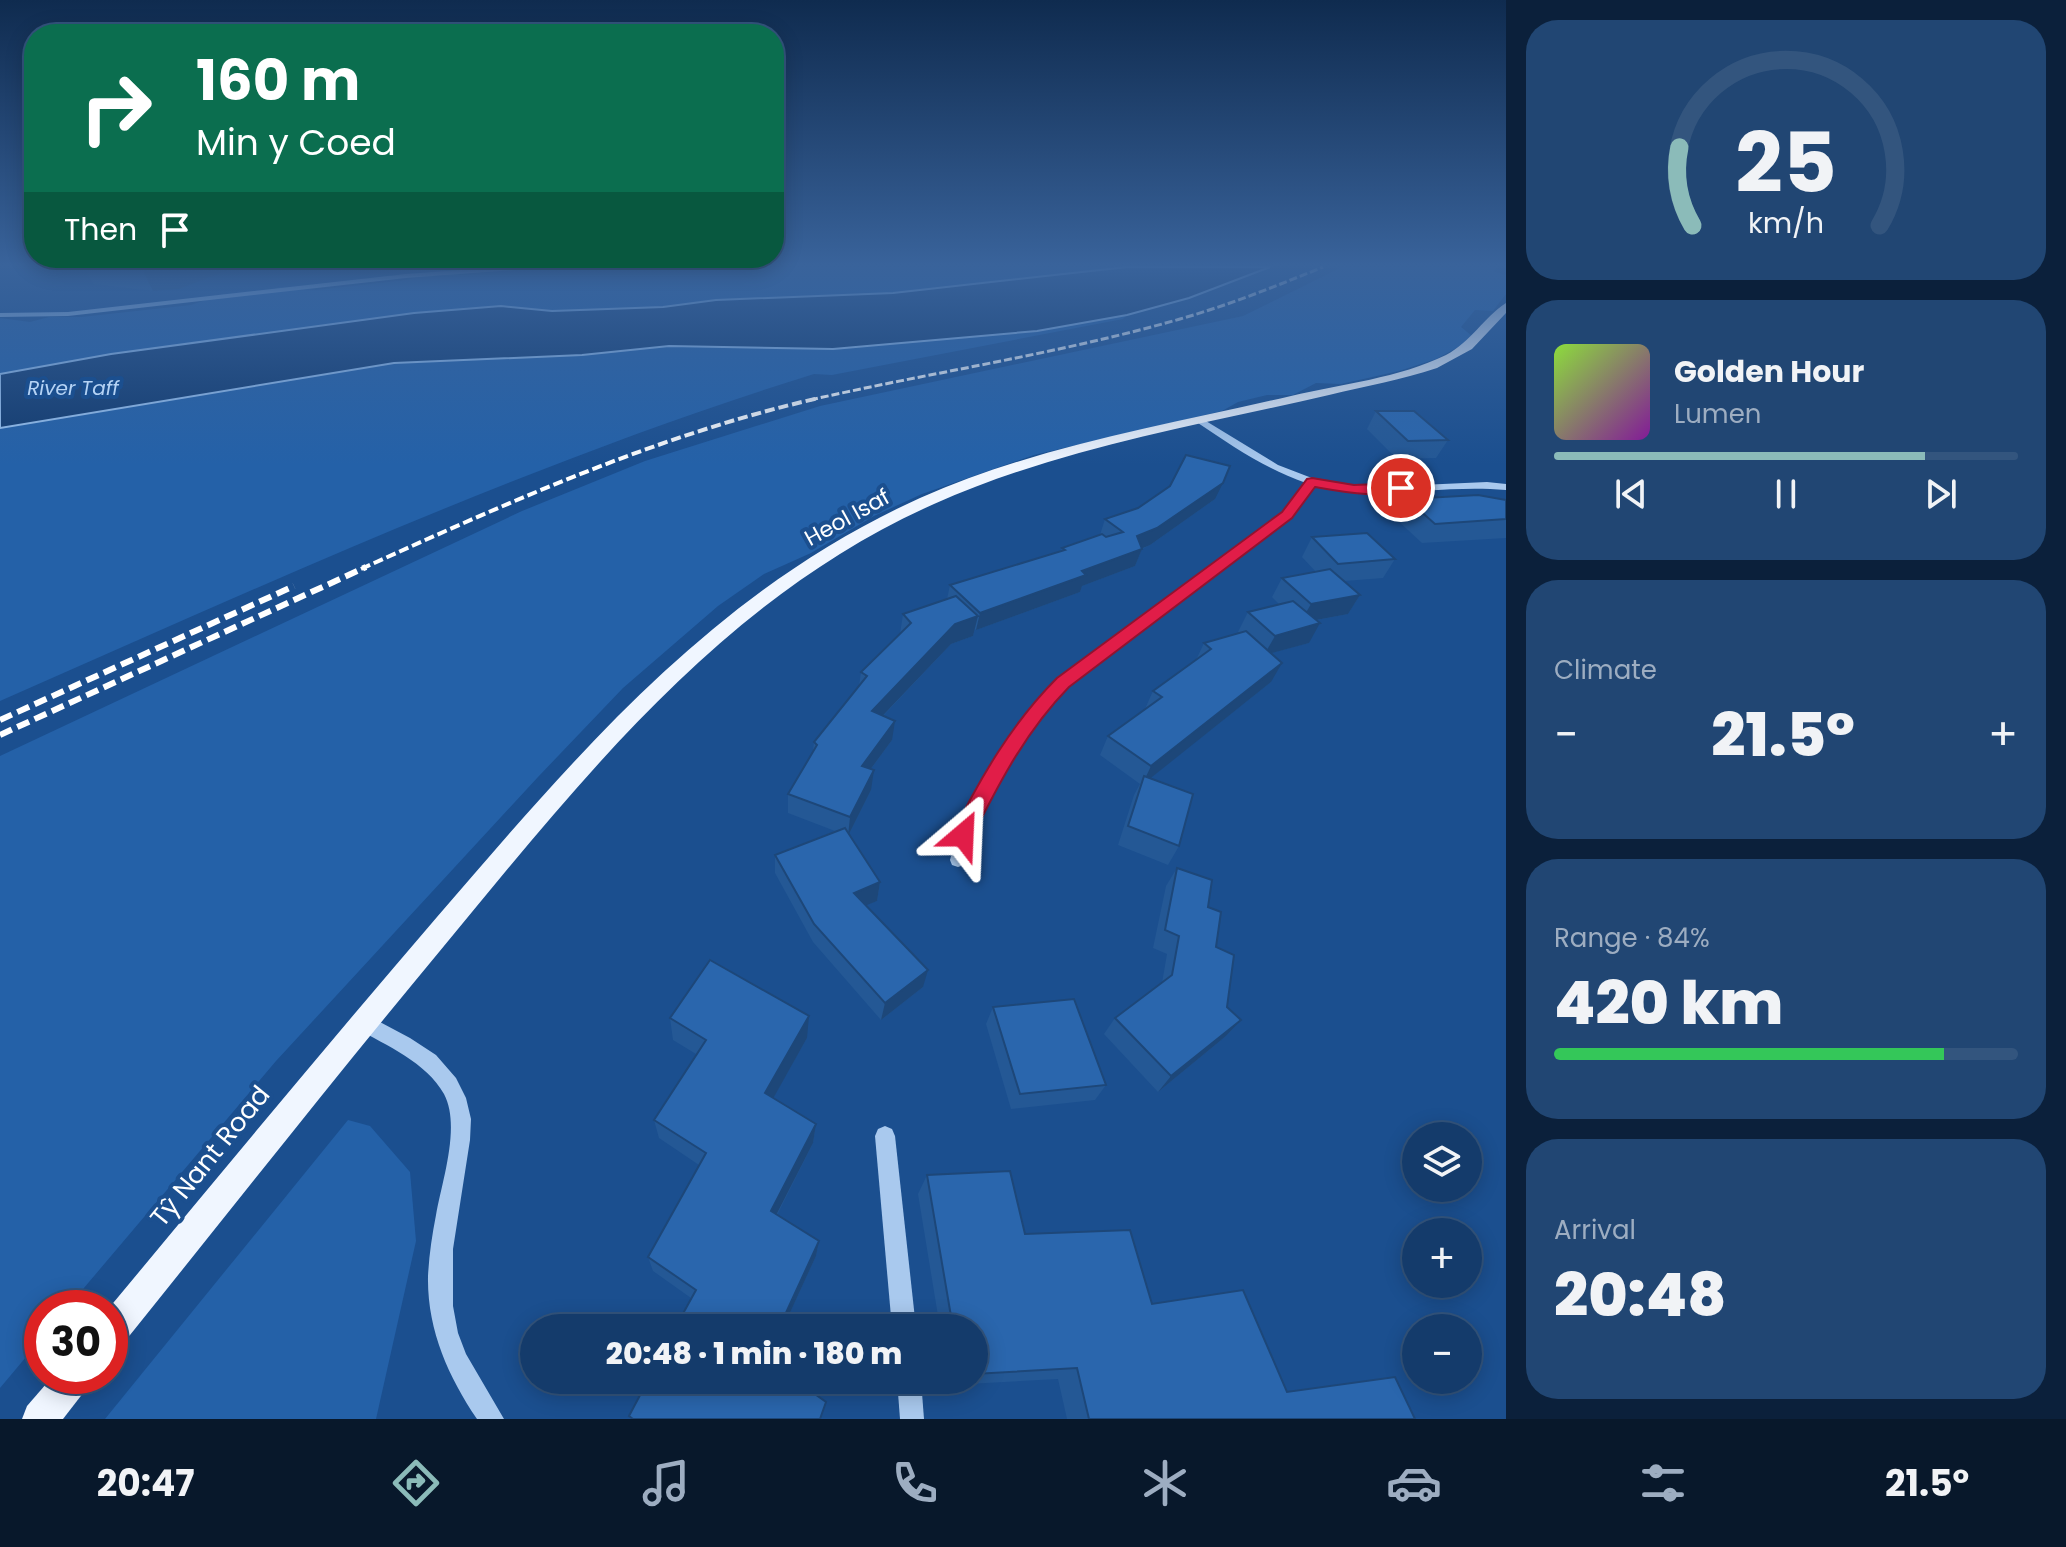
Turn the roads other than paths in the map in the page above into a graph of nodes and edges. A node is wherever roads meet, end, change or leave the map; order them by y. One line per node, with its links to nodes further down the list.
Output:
1 (1481, 333): 2 (main road, Heol Isaf)
2 (1201, 421): 3 (street); 6 (main road, Heol Isaf)
3 (1312, 482): 4 (street); 5 (street)
4 (1506, 487)
5 (958, 860)
6 (363, 1022): 8 (main road, Tŷ Nant Road); 13 (street)
7 (885, 1136): 9 (street)
8 (128, 1311)
9 (903, 1314)
10 (60, 1394): 12 (main road)
11 (910, 1394): 14 (street)
12 (40, 1419)
13 (492, 1419)
14 (912, 1419)

